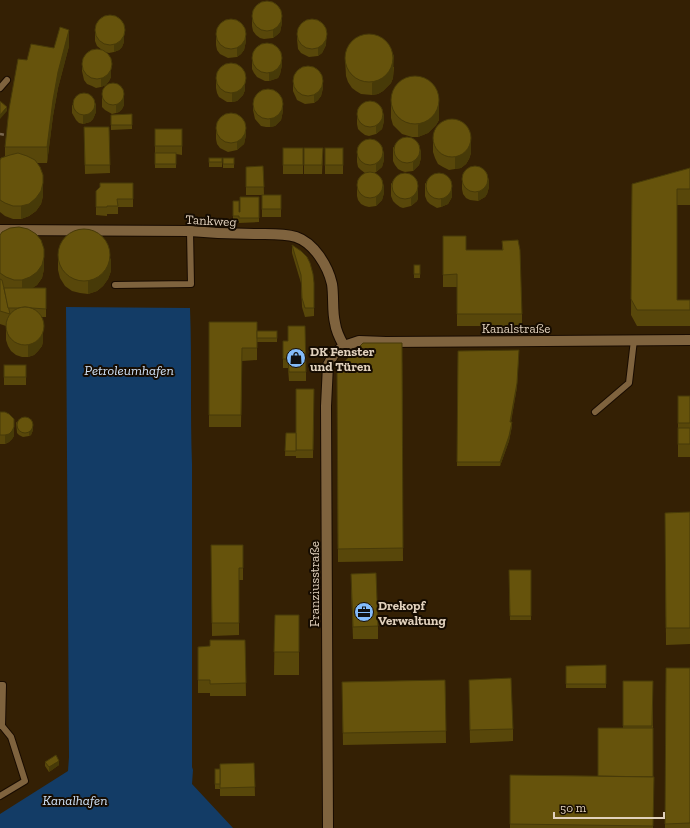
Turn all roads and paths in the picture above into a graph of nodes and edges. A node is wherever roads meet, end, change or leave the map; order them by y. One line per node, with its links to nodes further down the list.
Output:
1 (7, 80): 2 (lane)
2 (0, 88)
3 (0, 134): 4 (path)
4 (5, 134)
5 (0, 230): 6 (main road, Tankweg)
6 (190, 231): 7 (lane); 10 (main road, Tankweg)
7 (115, 285)
8 (634, 340): 9 (main road, Kanalstraße); 10 (main road, Kanalstraße); 11 (lane)
9 (690, 340)
10 (344, 346): 15 (main road, Franziusstraße)
11 (595, 412)
12 (0, 685): 13 (lane)
13 (1, 726): 14 (lane)
14 (0, 796)
15 (328, 828)

